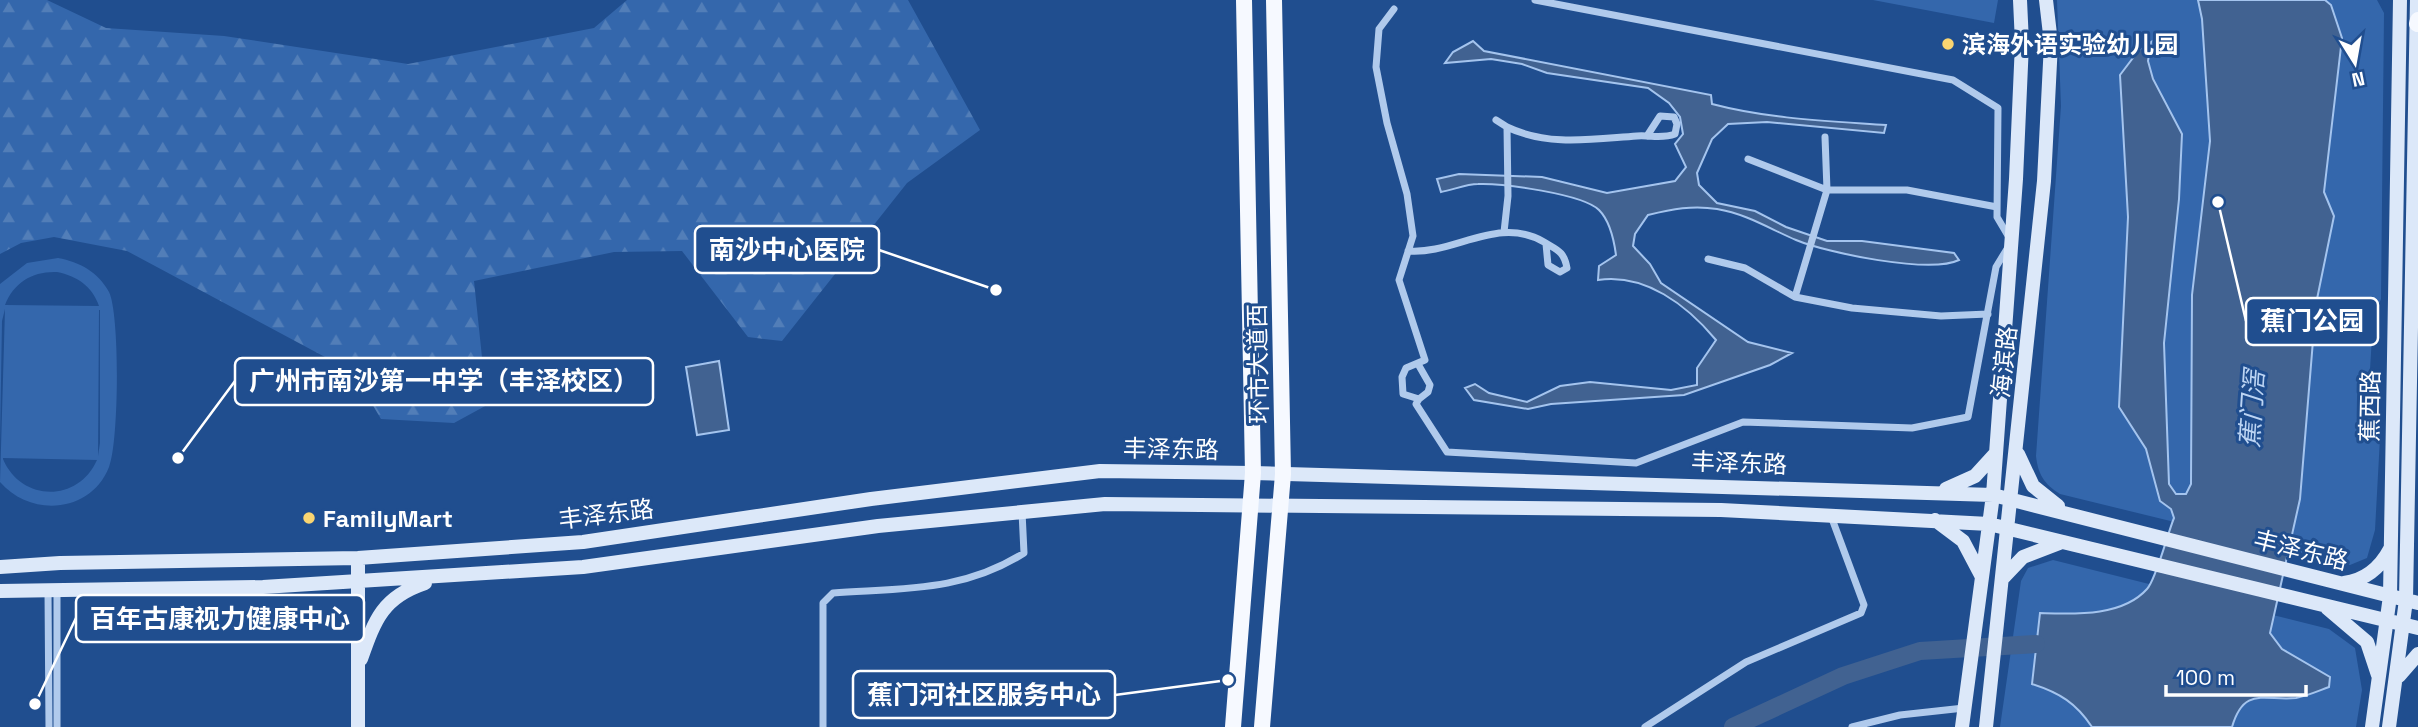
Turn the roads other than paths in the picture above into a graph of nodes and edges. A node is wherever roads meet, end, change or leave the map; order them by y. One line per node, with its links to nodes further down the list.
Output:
1 (1244, 0): 29 (main road, 环市大道西)
2 (1274, 0): 30 (main road, 环市大道西)
3 (1535, 0): 17 (street)
4 (2020, 0): 19 (main road)
5 (2046, 0): 28 (main road, 海滨路)
6 (2400, 0): 43 (main road, 蕉西路)
7 (2417, 0): 9 (main road, 蕉西路)
8 (1394, 9): 21 (street)
9 (2417, 22): 10 (main road, 蕉西路)
10 (2417, 107): 54 (main road, 蕉西路)
11 (1496, 120): 12 (street)
12 (1507, 127): 13 (street); 18 (street)
13 (1647, 136)
14 (1825, 136): 16 (street)
15 (1748, 159): 16 (street)
16 (1827, 190): 17 (street); 23 (street)
17 (1997, 207): 19 (street)
18 (1504, 232): 20 (street); 21 (street)
19 (2011, 242): 24 (street); 27 (main road)
20 (1546, 244)
21 (1408, 251): 25 (street)
22 (1708, 259): 23 (street)
23 (1795, 297): 24 (street)
24 (1988, 314): 26 (street)
25 (1418, 364): 26 (street); 26 (street)
26 (1419, 398)
27 (1996, 452): 31 (main road); 32 (main road)
28 (2018, 453): 33 (main road, 海滨路); 37 (main road)
29 (1253, 473): 30 (main road, 丰泽东路); 35 (main road, 环市大道西); 44 (main road, 丰泽东路)
30 (1283, 474): 31 (main road, 丰泽东路); 34 (main road, 环市大道西)
31 (1936, 493): 32 (main road, 丰泽东路)
32 (1993, 495): 33 (main road, 丰泽东路); 40 (main road)
33 (2013, 498): 37 (main road, 丰泽东路); 41 (main road, 海滨路)
34 (1280, 505): 35 (main road, 丰泽东路); 38 (main road, 丰泽东路); 68 (main road, 环市大道西)
35 (1251, 506): 36 (main road, 丰泽东路); 67 (main road, 环市大道西)
36 (1023, 512): 46 (main road, 丰泽东路); 66 (street)
37 (2071, 513): 49 (main road, 丰泽东路)
38 (1830, 516): 39 (main road, 丰泽东路); 69 (street)
39 (1934, 519): 40 (main road, 丰泽东路); 47 (main road)
40 (1989, 524): 41 (main road, 丰泽东路); 47 (main road)
41 (2008, 528): 42 (main road, 丰泽东路); 48 (main road, 海滨路)
42 (2063, 542): 48 (main road); 55 (main road, 丰泽东路)
43 (2390, 547): 49 (main road); 53 (main road, 蕉西路)
44 (358, 558): 45 (main road, 丰泽东路); 50 (main road)
45 (0, 567)
46 (441, 577): 50 (main road, 丰泽东路); 59 (main road)
47 (1982, 577): 62 (main road)
48 (2002, 579): 72 (main road, 海滨路)
49 (2335, 582): 53 (main road, 丰泽东路)
50 (358, 583): 51 (main road, 丰泽东路); 59 (main road)
51 (52, 590): 52 (main road, 丰泽东路); 63 (street); 64 (street)
52 (0, 591)
53 (2390, 596): 54 (main road, 丰泽东路); 56 (main road, 蕉西路)
54 (2412, 601): 57 (main road, 蕉西路)
55 (2323, 605): 56 (main road, 丰泽东路); 61 (main road)
56 (2387, 621): 57 (main road, 丰泽东路); 61 (main road, 蕉西路)
57 (2411, 626): 60 (main road, 蕉西路)
58 (2418, 654): 60 (main road)
59 (358, 670): 65 (main road)
60 (2396, 680): 74 (main road, 蕉西路)
61 (2379, 682): 73 (main road, 蕉西路)
62 (1964, 708): 70 (street); 71 (main road)
63 (49, 727)
64 (57, 727)
65 (358, 727)
66 (823, 727)
67 (1233, 727)
68 (1262, 727)
69 (1645, 727)
70 (1852, 727)
71 (1962, 727)
72 (1986, 727)
73 (2372, 727)
74 (2389, 727)

